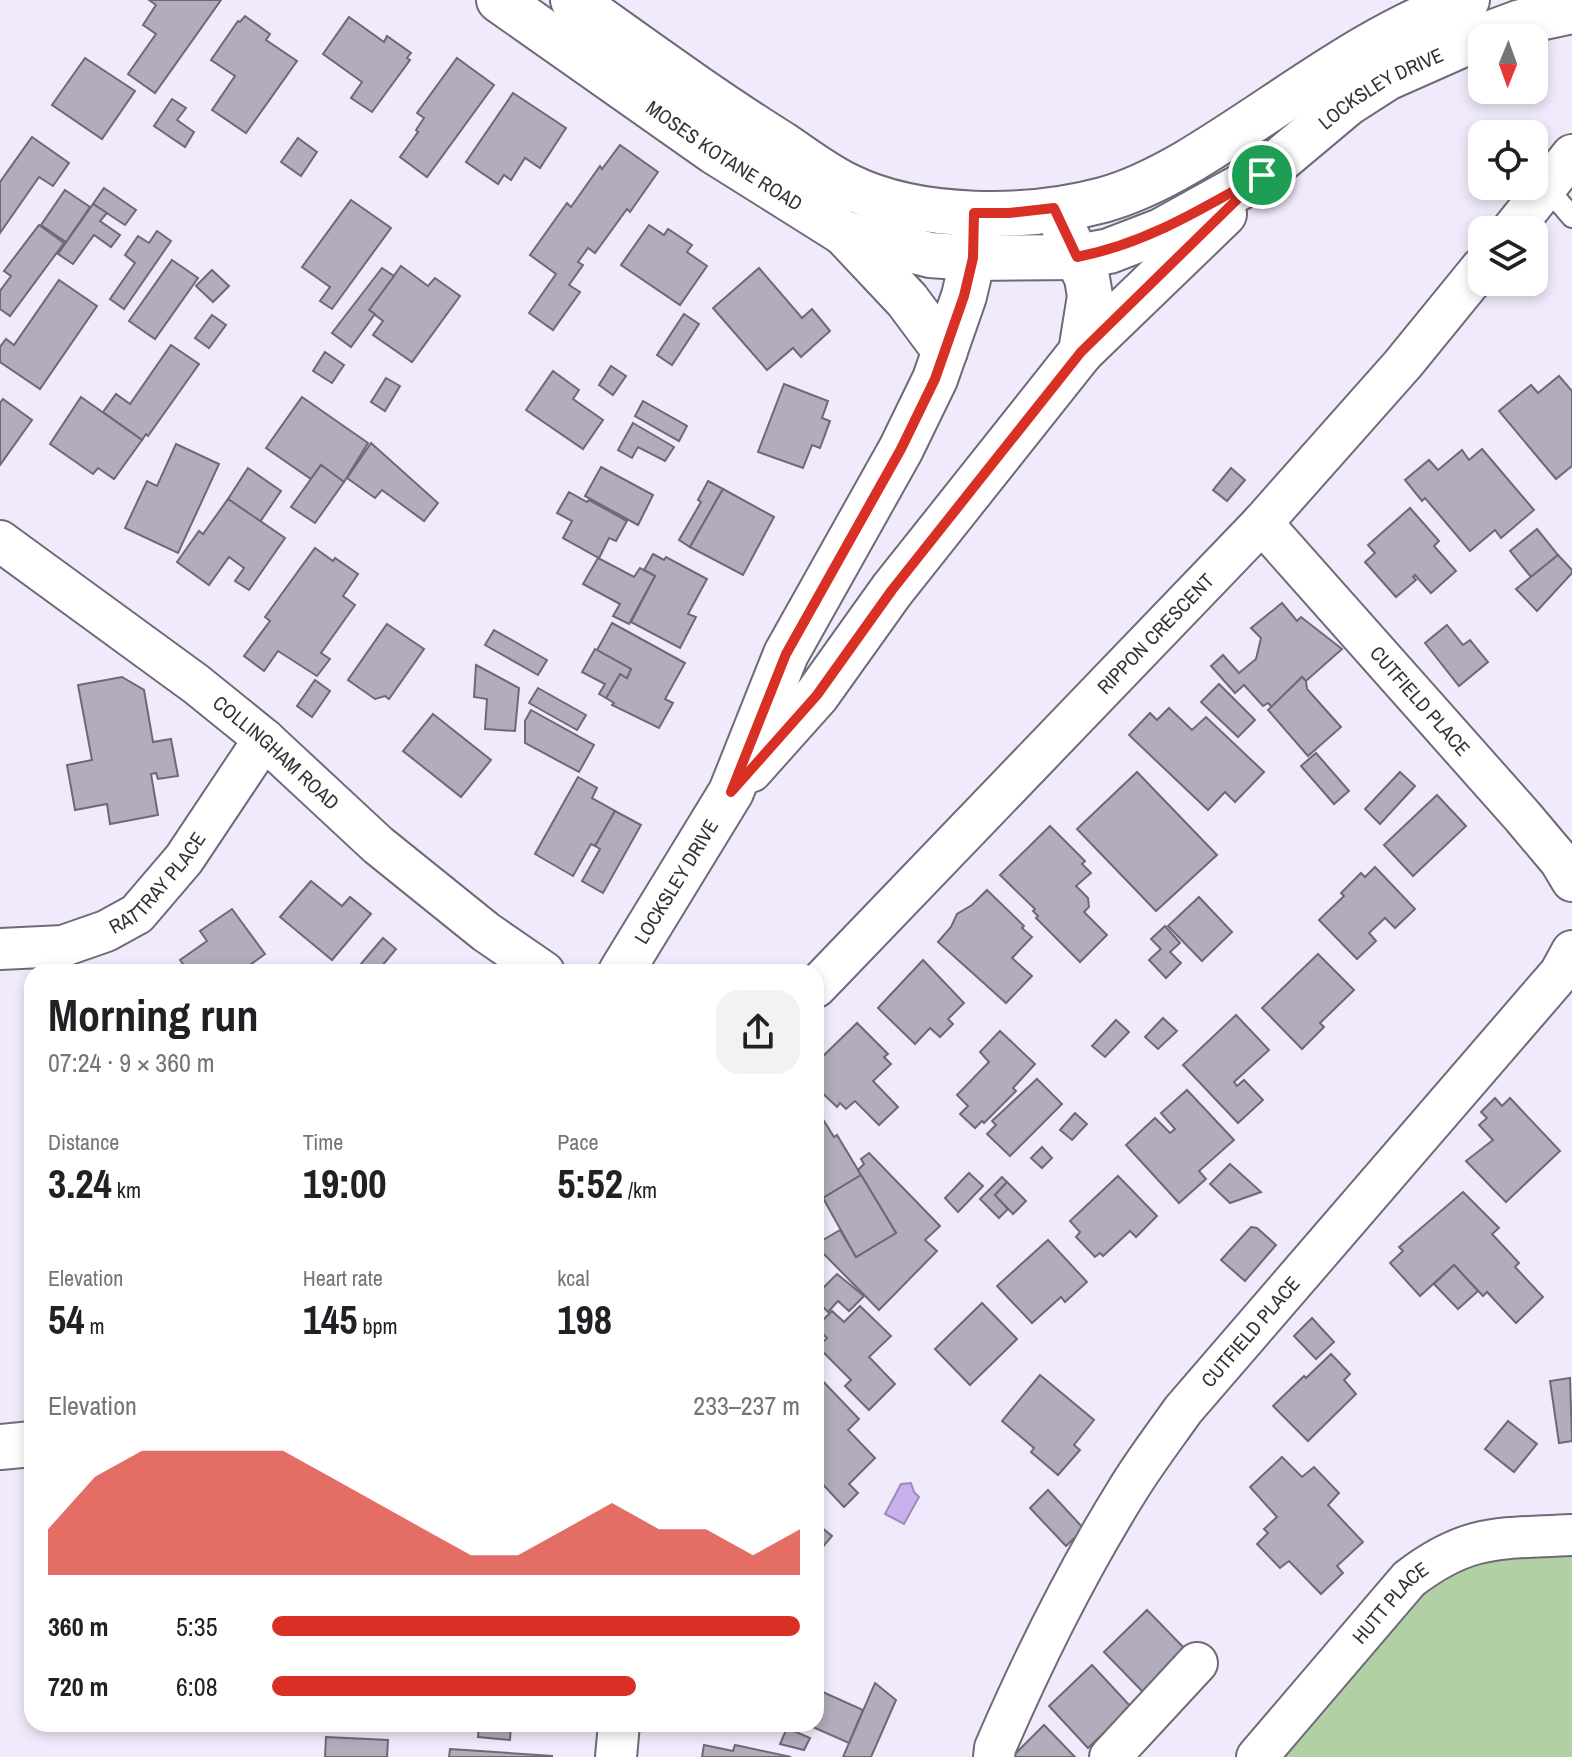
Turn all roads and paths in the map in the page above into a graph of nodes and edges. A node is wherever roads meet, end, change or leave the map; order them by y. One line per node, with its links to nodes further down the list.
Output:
1 (573, 0): 9 (street, MOSES KOTANE ROAD)
2 (1467, 0): 8 (street, LOCKSLEY DRIVE)
3 (518, 5): 11 (street, MOSES KOTANE ROAD)
4 (1570, 11): 6 (street, LOCKSLEY DRIVE)
5 (1572, 155): 7 (street)
6 (1262, 175): 12 (street, LOCKSLEY DRIVE); 16 (street)
7 (1559, 202): 10 (street)
8 (1054, 208): 9 (street, MOSES KOTANE ROAD); 12 (street, LOCKSLEY DRIVE)
9 (974, 213): 13 (street, LOCKSLEY DRIVE)
10 (1536, 216)
11 (844, 233): 13 (street, MOSES KOTANE ROAD); 15 (street)
12 (1077, 257): 13 (street, MOSES KOTANE ROAD); 16 (street, LOCKSLEY DRIVE)
13 (973, 258): 15 (street, LOCKSLEY DRIVE)
14 (1468, 284): 17 (street, RIPPON CRESCENT)
15 (945, 351): 20 (street, LOCKSLEY DRIVE)
16 (1081, 352): 20 (street, LOCKSLEY DRIVE)
17 (1262, 523): 21 (street, CUTFIELD PLACE); 26 (street, RIPPON CRESCENT)
18 (0, 541): 19 (street, COLLINGHAM ROAD)
19 (264, 739): 22 (street, RATTRAY PLACE); 24 (street, COLLINGHAM ROAD)
20 (731, 792): 25 (street, LOCKSLEY DRIVE)
21 (1572, 881)
22 (0, 949)
23 (1572, 951): 33 (street, CUTFIELD PLACE)
24 (532, 964)
25 (626, 964)
26 (824, 979)
27 (24, 1445): 28 (street)
28 (0, 1447)
29 (1572, 1535): 35 (street, HUTT PLACE)
30 (1197, 1663): 34 (street)
31 (618, 1732): 32 (street)
32 (616, 1757)
33 (994, 1757)
34 (1110, 1757)
35 (1257, 1757)

